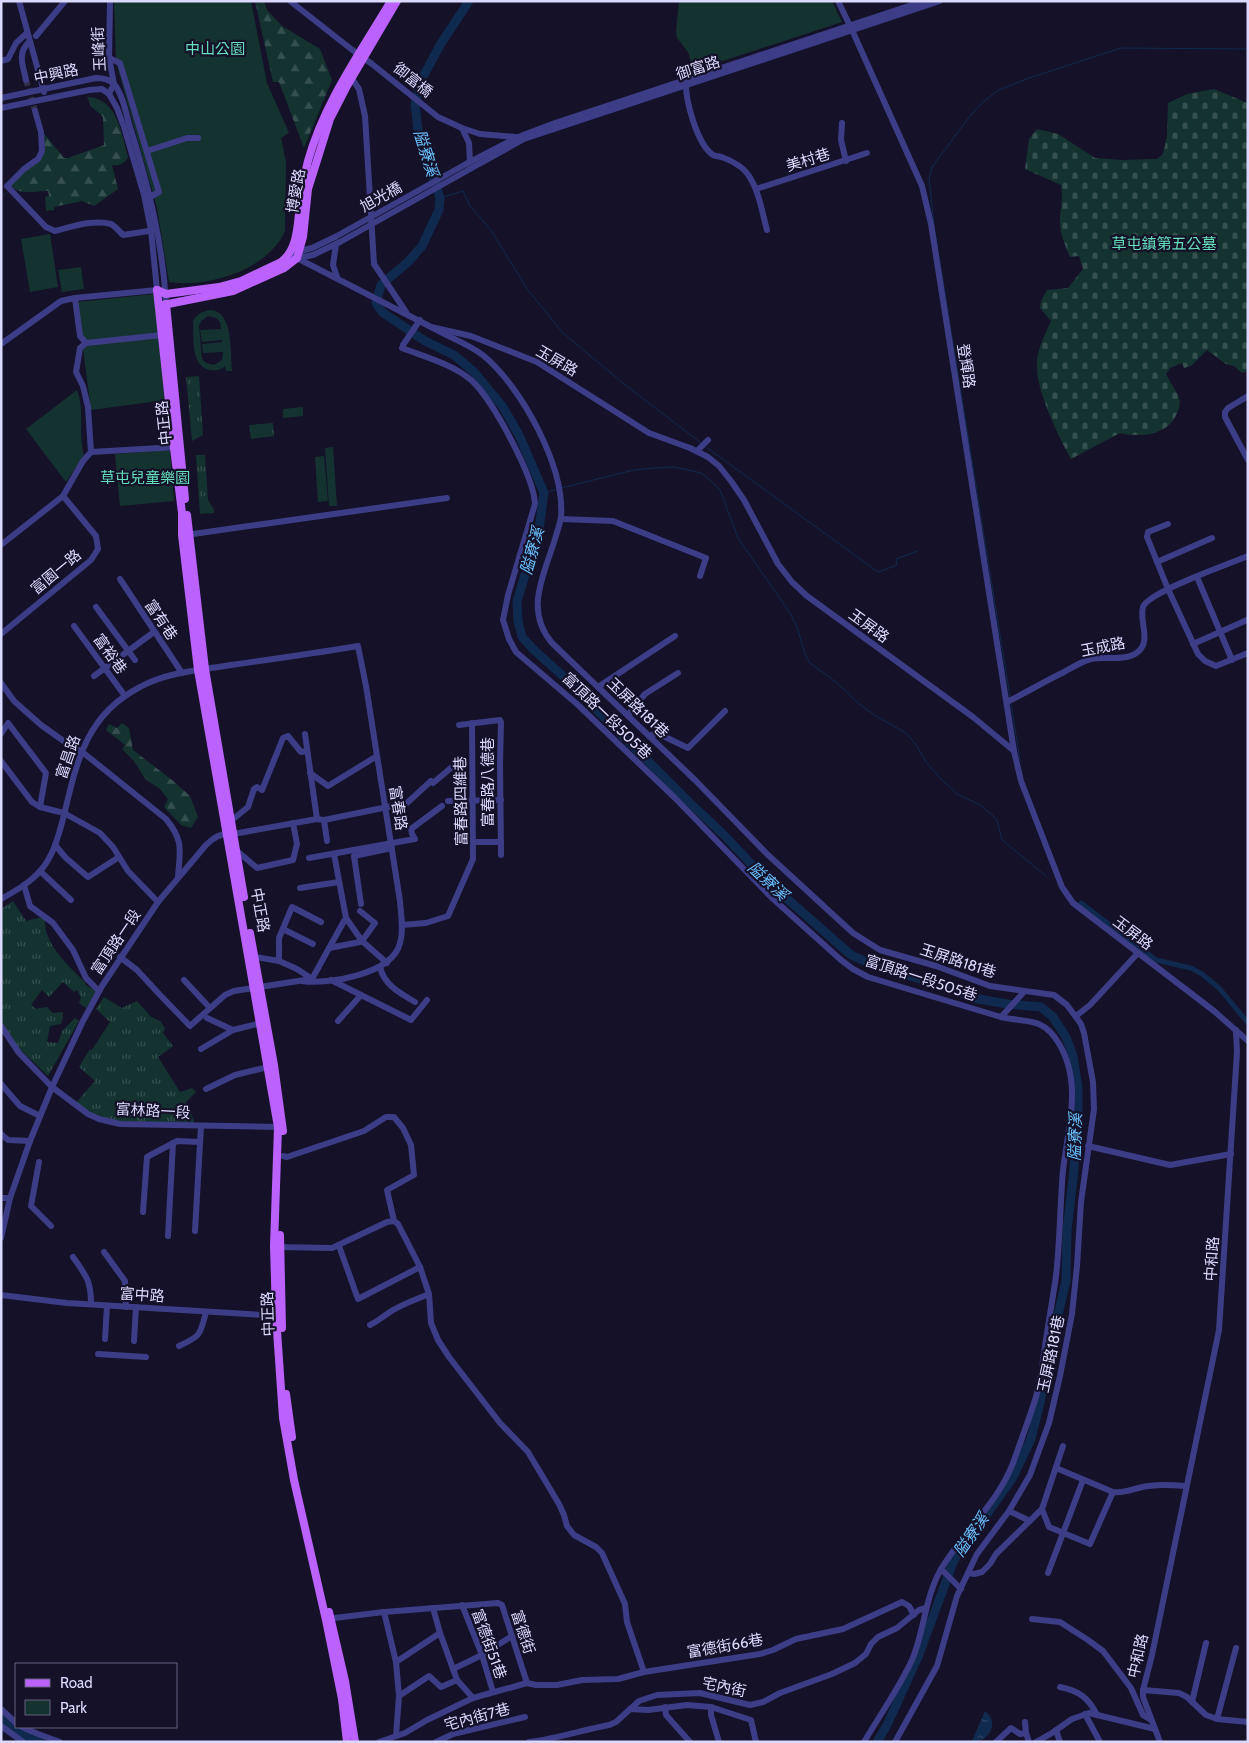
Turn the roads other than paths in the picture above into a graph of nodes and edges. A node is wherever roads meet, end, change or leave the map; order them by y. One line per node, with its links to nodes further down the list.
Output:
1 (19, 1): 12 (street)
2 (65, 1): 13 (street)
3 (110, 1): 16 (street, 玉峰街)
4 (290, 1): 10 (street)
5 (390, 1): 15 (main road, 博愛路)
6 (397, 1): 15 (main road, 博愛路)
7 (838, 1): 11 (street, 登輝路)
8 (924, 1): 11 (street, 御富路)
9 (940, 1): 11 (street, 御富路)
10 (300, 4): 15 (street)
11 (851, 28): 20 (street, 御富路); 94 (street, 登輝路)
12 (27, 33): 14 (street); 17 (street)
13 (36, 36)
14 (29, 42): 19 (street); 22 (street)
15 (362, 56): 18 (main road, 博愛路); 29 (street, 御富橋)
16 (108, 58): 21 (street, 玉峰街); 32 (street)
17 (1, 61)
18 (350, 75): 41 (main road, 博愛路); 47 (street)
19 (26, 80)
20 (686, 83): 31 (street, 御富路); 36 (street)
21 (114, 84): 22 (street, 中興路); 23 (street, 玉峰街); 37 (street, 中正路)
22 (43, 89): 24 (street, 中興路); 25 (street)
23 (109, 94): 25 (street, 中興路); 37 (street, 中正路)
24 (1, 98)
25 (45, 99): 26 (street, 中興路)
26 (1, 108)
27 (35, 111): 38 (street)
28 (842, 123): 34 (street)
29 (462, 128): 31 (street); 35 (street)
30 (198, 138): 32 (street)
31 (521, 138): 35 (street, 御富路)
32 (147, 151): 37 (street)
33 (868, 153): 34 (street, 美村巷)
34 (846, 161): 36 (street, 美村巷)
35 (469, 165): 40 (street, 旭光橋, bridge)
36 (756, 189): 39 (street)
37 (147, 198): 38 (street, 中正路)
38 (154, 230): 43 (street, 中正路); 44 (street, 中正路)
39 (767, 230)
40 (337, 241): 41 (street); 42 (street)
41 (295, 254): 42 (street); 44 (main road); 46 (main road)
42 (337, 277): 47 (street, 玉屏路)
43 (158, 290): 44 (main road); 45 (street); 46 (main road, 中正路)
44 (166, 294): 46 (street, 中正路)
45 (75, 298): 51 (street); 52 (street)
46 (163, 305): 50 (main road, 中正路); 55 (main road, 中正路)
47 (404, 312): 48 (street, 玉屏路)
48 (418, 323): 49 (street, 玉屏路); 162 (street, 富頂路一段505巷)
49 (431, 327): 56 (street, 玉屏路); 61 (street, 玉屏路181巷)
50 (162, 335): 51 (street); 55 (main road, 中正路)
51 (86, 343): 57 (street)
52 (1, 344)
53 (1248, 396): 58 (street)
54 (706, 442): 56 (street)
55 (177, 448): 57 (street); 64 (main road, 中正路)
56 (697, 451): 104 (street, 玉屏路)
57 (91, 452): 59 (street)
58 (1248, 460)
59 (63, 496): 66 (street); 78 (street, 富園一路)
60 (447, 498): 64 (street)
61 (561, 519): 69 (street); 92 (street, 玉屏路181巷)
62 (1168, 524): 68 (street)
63 (1, 534): 66 (street)
64 (185, 535): 87 (main road, 中正路)
65 (1212, 538): 68 (street)
66 (4, 543)
67 (1248, 556): 70 (street, 玉成路)
68 (1157, 562): 72 (street)
69 (700, 576)
70 (1198, 577): 72 (street, 玉成路); 76 (street)
71 (120, 580): 77 (street, 富有巷)
72 (1168, 589): 80 (street); 94 (street, 玉成路)
73 (96, 607): 82 (street)
74 (1248, 621): 76 (street)
75 (74, 626): 86 (street, 富裕巷)
76 (1220, 631): 80 (street); 85 (street)
77 (154, 632): 82 (street); 88 (street, 富有巷)
78 (1, 634)
79 (675, 636): 92 (street)
80 (1193, 644): 85 (street)
81 (358, 646): 87 (street, 富昌路); 105 (street, 富春路)
82 (129, 651): 84 (street); 86 (street)
83 (1248, 653): 85 (street)
84 (136, 660)
85 (1232, 660)
86 (105, 669): 90 (street); 93 (street, 富裕巷)
87 (202, 670): 88 (street, 富昌路); 117 (main road, 中正路); 119 (main road, 中正路)
88 (182, 673): 93 (street, 富昌路)
89 (678, 673): 96 (street)
90 (94, 676)
91 (1, 683): 102 (street)
92 (598, 687): 96 (street, 玉屏路181巷)
93 (125, 696): 102 (street, 富昌路)
94 (1006, 702): 104 (street, 登輝路)
95 (725, 711): 101 (street)
96 (628, 716): 101 (street, 玉屏路181巷)
97 (472, 723): 98 (street, 富春路八德巷); 109 (street, 富春路四維巷); 110 (street, 富春路八德巷)
98 (459, 725)
99 (1, 734): 113 (street)
100 (305, 734): 103 (street)
101 (649, 736): 157 (street, 玉屏路181巷)
102 (82, 751): 115 (street, 富昌路); 131 (street)
103 (307, 751): 108 (street); 117 (street)
104 (1014, 751): 145 (street, 玉屏路)
105 (377, 756): 108 (street); 114 (street, 富春路)
106 (1, 761): 113 (street)
107 (452, 767): 114 (street, 富頂路一段)
108 (310, 773): 116 (street)
109 (474, 800): 110 (street); 111 (street); 121 (street, 富春路四維巷)
110 (501, 800): 122 (street, 富春路八德巷)
111 (448, 801)
112 (442, 806): 124 (street)
113 (40, 807): 115 (street)
114 (386, 808): 116 (street, 富頂路一段); 124 (street, 富春路)
115 (64, 813): 123 (street, 富昌路); 128 (street)
116 (320, 819): 118 (street, 富頂路一段); 120 (street)
117 (232, 820): 119 (main road, 中正路)
118 (293, 823): 119 (street, 富頂路一段); 125 (street)
119 (230, 834): 125 (main road, 中正路); 131 (street, 富頂路一段); 146 (main road, 中正路)
120 (327, 841)
121 (474, 842): 122 (street); 140 (street, 富春路四維巷)
122 (501, 842): 127 (street, 富春路八德巷)
123 (55, 845): 128 (street); 130 (street, 富昌路)
124 (392, 846): 126 (street); 140 (street, 富春路); 142 (street)
125 (236, 850): 146 (main road, 中正路)
126 (334, 854): 129 (street); 132 (street)
127 (501, 855)
128 (119, 857): 137 (street)
129 (309, 858)
130 (40, 871): 133 (street, 富昌路); 136 (street)
131 (178, 878): 137 (street, 富頂路一段)
132 (339, 882): 134 (street); 142 (street)
133 (24, 885): 135 (street, 富昌路); 156 (street)
134 (300, 888)
135 (1, 900)
136 (71, 900)
137 (158, 902): 147 (street, 富頂路一段)
138 (344, 921): 144 (street)
139 (321, 922): 141 (street)
140 (402, 925): 149 (street, 富春路)
141 (283, 929): 143 (street); 148 (street)
142 (361, 942): 144 (street); 149 (street)
143 (313, 944)
144 (329, 948): 151 (street)
145 (1138, 953): 163 (street); 169 (street, 玉屏路)
146 (251, 956): 148 (street); 155 (main road, 中正路)
147 (120, 957): 156 (street, 富頂路一段); 161 (street, 富春路)
148 (279, 960): 151 (street)
149 (387, 963): 150 (street, 富春路)
150 (380, 967): 151 (street, 富春路); 153 (street, 富春路); 160 (street)
151 (312, 979): 154 (street, 富春路)
152 (184, 980): 161 (street)
153 (331, 980): 154 (street, 富春路); 158 (street)
154 (302, 981): 155 (street, 富春路)
155 (257, 989): 161 (street, 富春路); 166 (main road, 中正路); 178 (main road, 中正路)
156 (99, 991): 174 (street, 富頂路一段)
157 (1023, 992): 162 (street); 163 (street, 玉屏路181巷)
158 (361, 995): 159 (street); 165 (street)
159 (427, 1000)
160 (415, 1002)
161 (210, 1008)
162 (1003, 1016): 224 (street, 富頂路一段505巷)
163 (1076, 1016): 183 (street, 玉屏路181巷)
164 (207, 1018): 168 (street)
165 (338, 1021)
166 (261, 1023): 168 (street); 172 (main road, 中正路)
167 (1, 1026): 174 (street, 富林路一段)
168 (233, 1030): 171 (street)
169 (1236, 1030): 170 (street, 玉屏路); 184 (street, 中和路)
170 (1248, 1041)
171 (201, 1049)
172 (268, 1067): 175 (street); 178 (main road, 中正路)
173 (1, 1084): 176 (street)
174 (52, 1087): 176 (street, 富頂路一段); 177 (street, 富林路一段)
175 (206, 1089)
176 (40, 1116): 180 (street, 富頂路一段)
177 (201, 1126): 178 (street, 富林路一段); 181 (street)
178 (280, 1126): 185 (main road, 中正路); 197 (main road, 中正路)
179 (1, 1134): 180 (street)
180 (30, 1141): 188 (street, 富頂路一段)
181 (200, 1142): 182 (street); 193 (street)
182 (174, 1143): 189 (street); 194 (street)
183 (1088, 1146): 184 (street); 221 (street, 玉屏路181巷)
184 (1231, 1154): 218 (street, 中和路)
185 (283, 1156): 190 (street); 197 (main road, 中正路)
186 (39, 1162): 192 (street)
187 (1, 1198): 188 (street)
188 (10, 1198): 191 (street, 富頂路一段)
189 (143, 1212)
190 (394, 1221): 196 (street); 200 (street)
191 (3, 1225): 195 (street, 富頂路一段)
192 (51, 1226)
193 (195, 1231)
194 (168, 1236)
195 (1, 1238)
196 (339, 1246): 197 (street); 200 (street)
197 (277, 1247): 208 (main road, 中正路)
198 (104, 1252): 205 (street)
199 (73, 1257): 203 (street)
200 (420, 1267): 201 (street)
201 (429, 1294): 209 (street); 242 (street)
202 (1, 1295): 203 (street, 富中路)
203 (91, 1304): 204 (street, 富中路)
204 (107, 1306): 205 (street, 富中路); 210 (street)
205 (126, 1307): 206 (street, 富中路)
206 (136, 1308): 207 (street, 富中路); 211 (street)
207 (206, 1312): 208 (street, 富中路); 212 (street)
208 (278, 1316): 233 (main road, 中正路)
209 (370, 1325)
210 (105, 1339)
211 (134, 1341)
212 (179, 1346)
213 (98, 1354): 214 (street)
214 (146, 1357)
215 (1063, 1446): 216 (street)
216 (1056, 1468): 217 (street); 220 (street)
217 (1083, 1480): 219 (street); 223 (street)
218 (1186, 1486): 219 (street); 246 (street, 中和路)
219 (1113, 1492): 223 (street)
220 (1042, 1509): 222 (street); 223 (street)
221 (1009, 1510): 222 (street); 225 (street, 玉屏路181巷)
222 (1030, 1521): 225 (street)
223 (1063, 1534): 226 (street)
224 (942, 1570): 227 (street); 230 (street, 富頂路一段505巷)
225 (968, 1573): 227 (street, 玉屏路181巷)
226 (1048, 1573)
227 (960, 1588): 280 (street, 玉屏路181巷)
228 (462, 1605): 229 (street, 富德街); 236 (street, 富德街); 239 (street, 富德街51巷)
229 (433, 1608): 231 (street, 富德街); 235 (street)
230 (926, 1608): 232 (street, 宅內街); 279 (street, 富頂路一段505巷)
231 (384, 1612): 233 (street, 富德街); 240 (street)
232 (914, 1615): 242 (street, 富德街66巷); 254 (street, 宅內街)
233 (328, 1619): 271 (main road, 中正路); 272 (main road, 中正路)
234 (1032, 1619): 259 (street)
235 (440, 1633): 240 (street); 241 (street)
236 (512, 1636): 239 (street); 244 (street, 富德街)
237 (1206, 1643): 250 (street)
238 (1236, 1648): 258 (street)
239 (482, 1655): 241 (street); 247 (street, 富德街51巷)
240 (396, 1662): 248 (street)
241 (453, 1668): 243 (street)
242 (644, 1672): 244 (street, 富德街66巷)
243 (457, 1680): 248 (street); 249 (street)
244 (527, 1683): 247 (street)
245 (1060, 1687): 256 (street)
246 (1143, 1690): 250 (street); 259 (street, 中和路)
247 (493, 1692): 249 (street)
248 (398, 1696): 268 (street)
249 (473, 1698): 268 (street)
250 (1192, 1702): 258 (street)
251 (665, 1706): 252 (street); 254 (street); 276 (street)
252 (711, 1707): 277 (street); 278 (street)
253 (1, 1709): 260 (street)
254 (630, 1710): 275 (street, 宅內街)
255 (1085, 1714): 256 (street); 266 (street); 285 (street)
256 (1097, 1715): 265 (street)
257 (525, 1717): 274 (street, 宅內街7巷)
258 (1216, 1719): 262 (street)
259 (1151, 1720): 265 (street, 中和路)
260 (15, 1722)
261 (1025, 1722): 267 (street)
262 (1248, 1722)
263 (1, 1726): 269 (street)
264 (24, 1728): 270 (street)
265 (1155, 1729): 286 (street, 中和路)
266 (1056, 1730): 283 (street); 284 (street)
267 (1026, 1733): 281 (street); 282 (street)
268 (396, 1736): 273 (street)
269 (23, 1742)
270 (60, 1742)
271 (347, 1742)
272 (355, 1742)
273 (379, 1742)
274 (436, 1742)
275 (529, 1742)
276 (690, 1742)
277 (719, 1742)
278 (756, 1742)
279 (864, 1742)
280 (895, 1742)
281 (996, 1742)
282 (1029, 1742)
283 (1036, 1742)
284 (1060, 1742)
285 (1100, 1742)
286 (1160, 1742)

